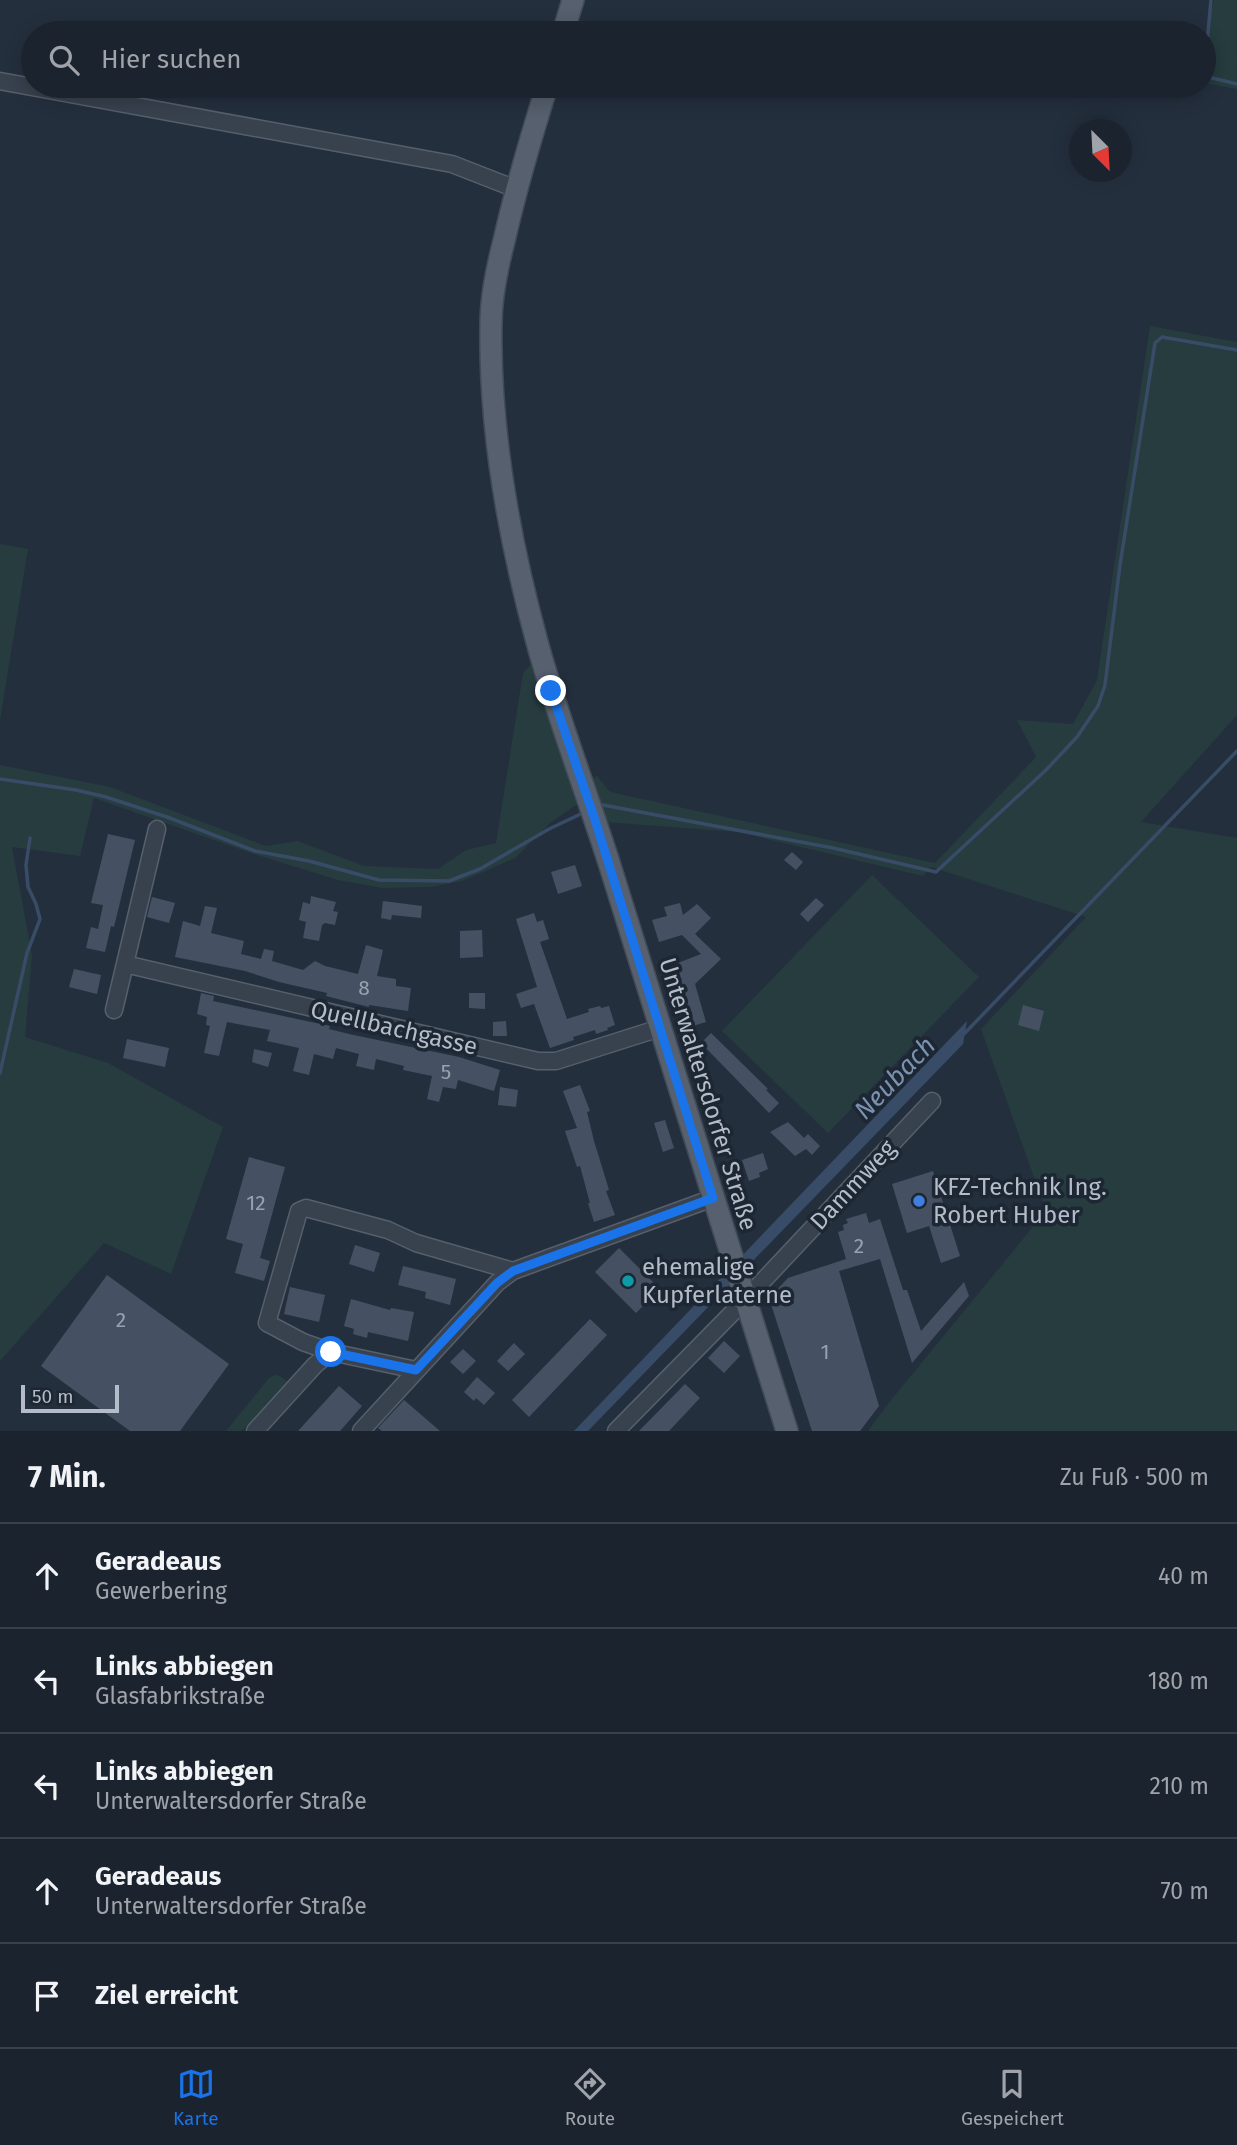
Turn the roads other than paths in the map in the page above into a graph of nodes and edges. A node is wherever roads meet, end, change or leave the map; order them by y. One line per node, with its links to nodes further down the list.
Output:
1 (573, 0): 2 (main road)
2 (567, 21)
3 (0, 81): 4 (street)
4 (21, 85)
5 (93, 98): 7 (street)
6 (543, 98): 7 (main road, Unterwaltersdorfer Straße)
7 (516, 189): 11 (main road, Unterwaltersdorfer Straße)
8 (158, 829): 9 (street)
9 (125, 964): 10 (street); 11 (street, Quellbachgasse)
10 (114, 1010)
11 (660, 1028): 13 (main road, Unterwaltersdorfer Straße)
12 (932, 1101): 15 (street, Dammweg)
13 (713, 1198): 14 (street); 15 (main road, Unterwaltersdorfer Straße)
14 (513, 1271): 16 (street); 17 (street)
15 (743, 1292): 20 (street, Dammweg); 21 (main road, Unterwaltersdorfer Straße)
16 (331, 1352): 17 (street); 18 (street)
17 (416, 1370): 19 (street)
18 (255, 1431)
19 (361, 1431)
20 (616, 1431)
21 (787, 1431)

